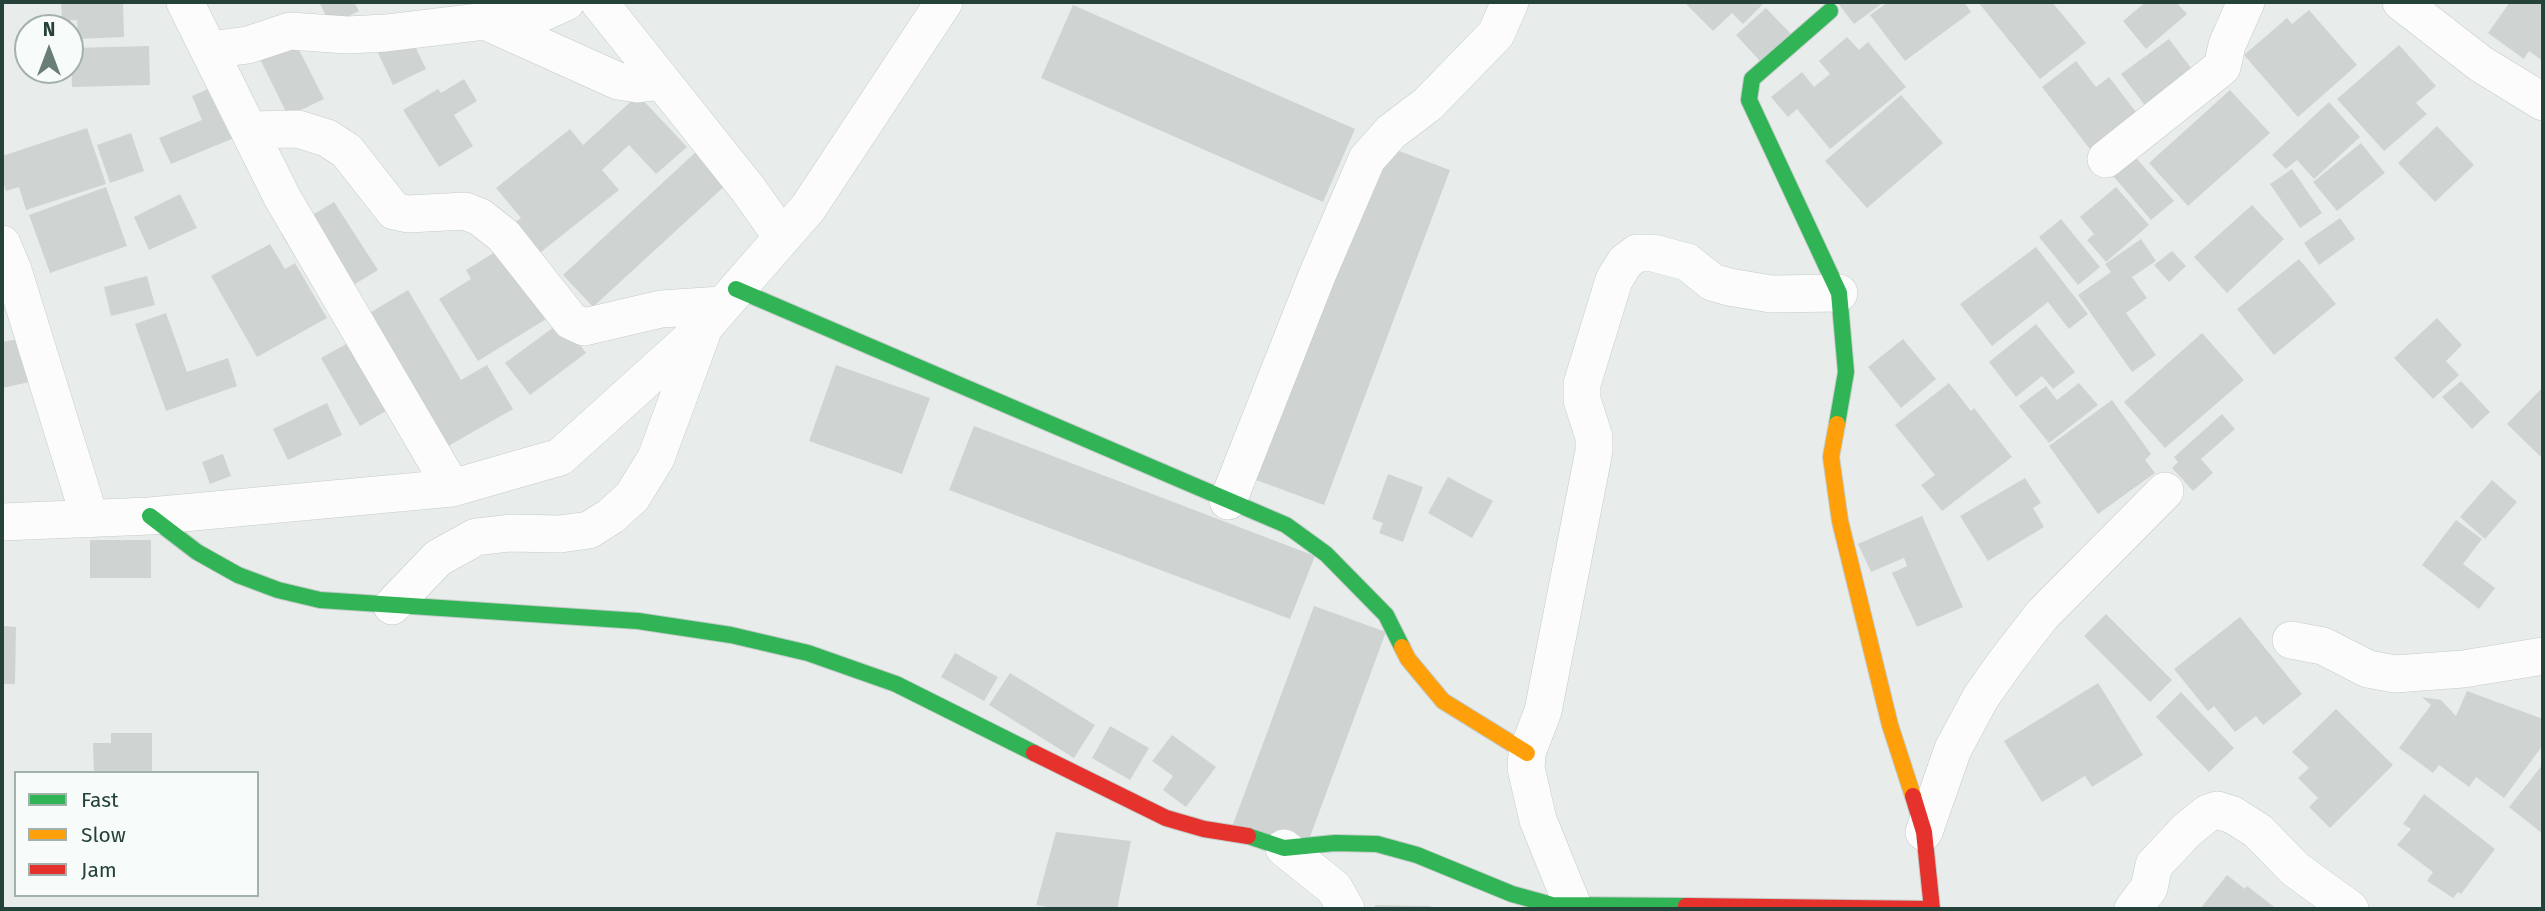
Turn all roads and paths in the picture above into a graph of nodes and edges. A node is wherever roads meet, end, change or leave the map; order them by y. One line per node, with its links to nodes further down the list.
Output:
1 (185, 2): 10 (street)
2 (566, 2): 9 (street)
3 (599, 2): 11 (street)
4 (944, 2): 15 (street)
5 (1510, 2): 21 (street)
6 (2246, 2): 14 (street)
7 (2401, 2): 12 (street)
8 (1830, 10): 17 (street)
9 (482, 20): 10 (street); 11 (street)
10 (209, 50): 13 (street)
11 (662, 81): 15 (street)
12 (2543, 102)
13 (249, 130): 18 (street); 19 (street)
14 (2106, 159)
15 (782, 237): 18 (street)
16 (2, 244): 23 (street)
17 (1839, 293): 28 (street); 29 (street)
18 (721, 307): 19 (street); 21 (street); 25 (street)
19 (452, 488): 22 (street)
20 (2165, 491): 29 (street)
21 (1228, 501): 28 (street)
22 (150, 516): 23 (street); 25 (street)
23 (90, 519): 24 (street)
24 (2, 522)
25 (392, 607): 30 (street)
26 (2291, 640): 27 (street)
27 (2543, 656)
28 (1527, 753): 31 (street)
29 (1924, 832): 32 (street)
30 (1284, 848): 31 (street); 33 (street)
31 (1572, 904): 32 (street)
32 (1653, 907)
33 (1346, 909)
34 (2133, 909): 35 (street)
35 (2350, 909)

